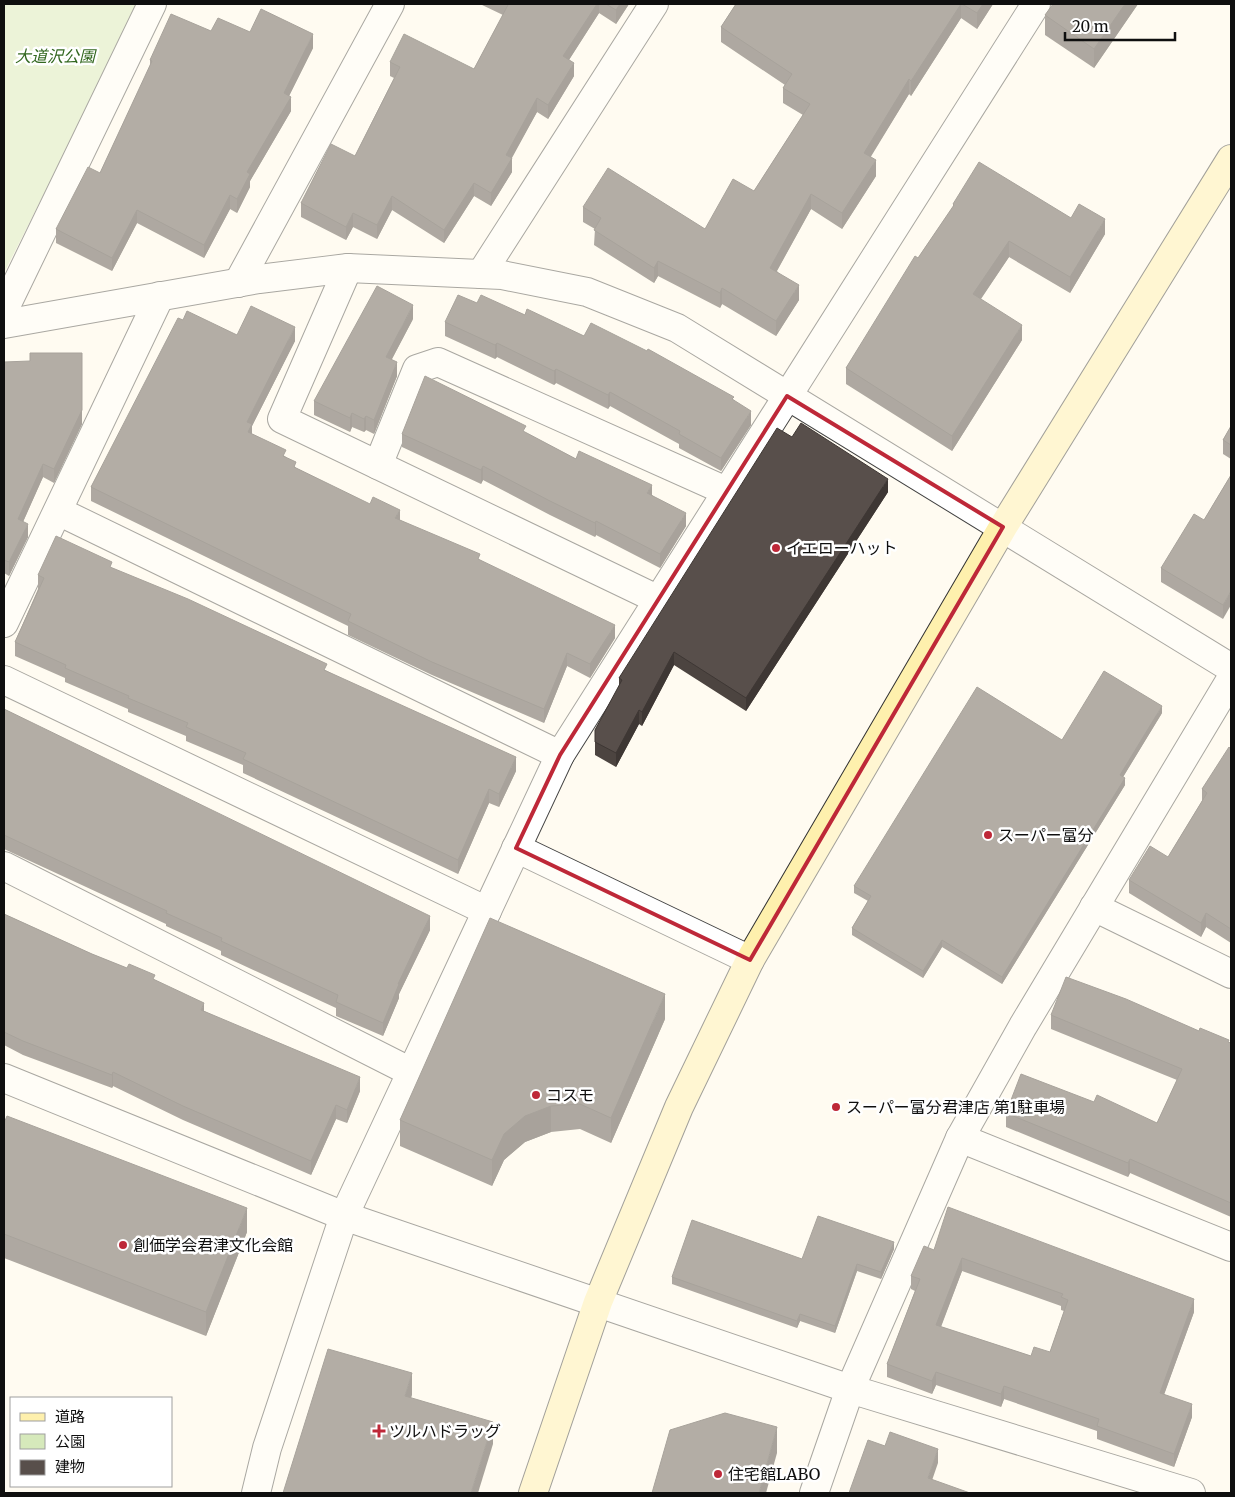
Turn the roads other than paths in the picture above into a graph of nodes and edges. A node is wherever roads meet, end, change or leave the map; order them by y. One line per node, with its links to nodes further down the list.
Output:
1 (152, 4): 10 (street)
2 (390, 4): 8 (street)
3 (654, 4): 7 (street)
4 (1036, 4): 12 (street)
5 (1231, 158): 16 (street)
6 (348, 268): 7 (street); 8 (street); 13 (street)
7 (481, 274): 12 (street)
8 (238, 283): 9 (street)
9 (160, 296): 11 (street); 15 (street)
10 (4, 310)
11 (4, 324)
12 (788, 396): 14 (street); 16 (street)
13 (378, 465): 14 (street); 18 (street)
14 (726, 491): 18 (street)
15 (58, 511): 17 (street); 23 (street)
16 (1003, 526): 20 (street); 28 (street)
17 (10, 596): 19 (street)
18 (658, 600): 23 (street)
19 (4, 623)
20 (1231, 668)
21 (1231, 679): 26 (street)
22 (4, 680): 27 (street)
23 (560, 755): 24 (street)
24 (516, 848): 27 (street); 28 (street)
25 (4, 866): 30 (street)
26 (1094, 907): 29 (street); 32 (street)
27 (487, 911): 30 (street)
28 (750, 960): 35 (street)
29 (1231, 974)
30 (412, 1072): 33 (street)
31 (4, 1078): 33 (street)
32 (960, 1138): 34 (street); 36 (street)
33 (344, 1216): 35 (street); 37 (street)
34 (1231, 1247)
35 (598, 1302): 36 (street); 38 (street)
36 (850, 1390): 39 (street); 40 (street)
37 (256, 1493)
38 (533, 1493)
39 (814, 1493)
40 (1191, 1493)

